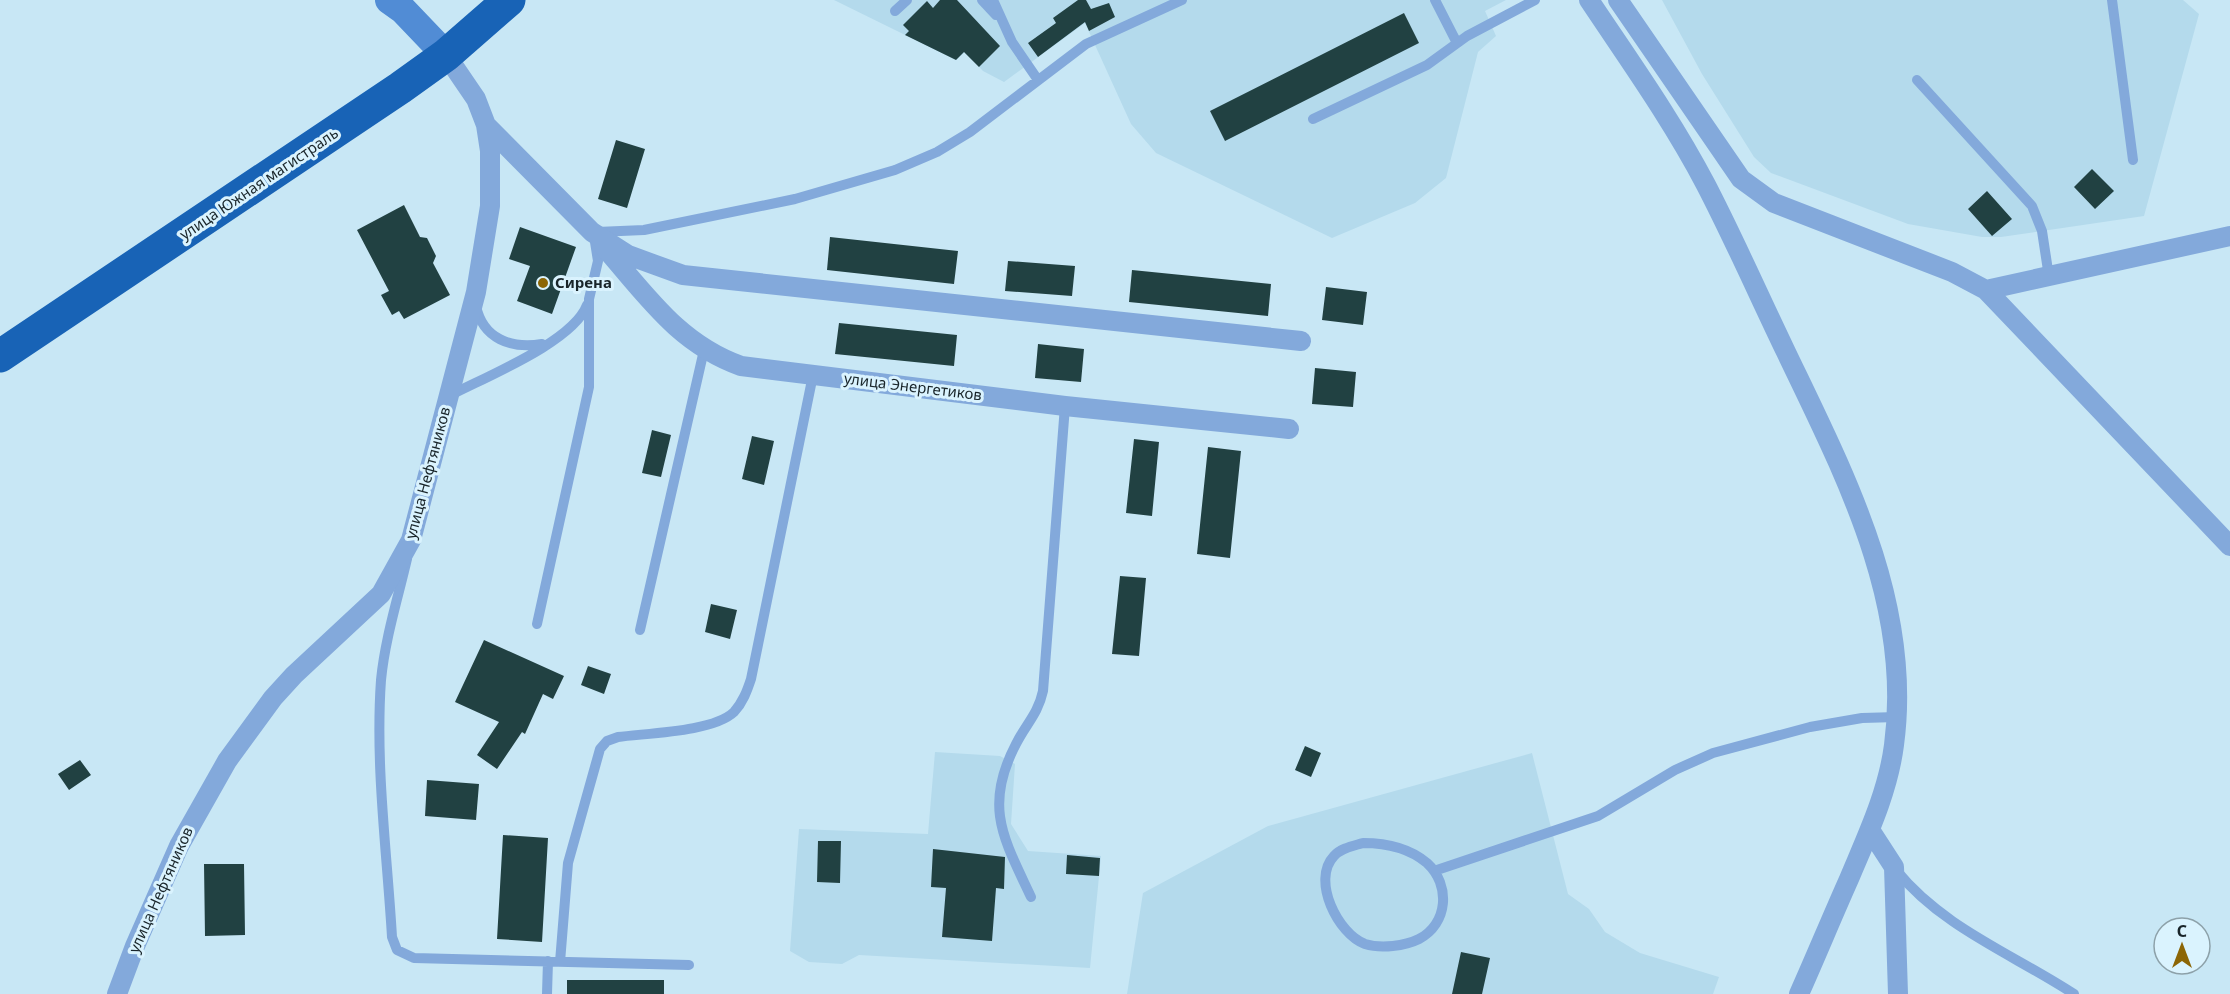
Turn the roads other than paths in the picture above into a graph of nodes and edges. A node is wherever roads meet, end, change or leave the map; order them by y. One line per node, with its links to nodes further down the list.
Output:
1 (389, 0): 15 (street)
2 (509, 0): 15 (highway, улица Южная магистраль)
3 (907, 0): 12 (lane)
4 (982, 0): 13 (lane)
5 (993, 0): 13 (lane)
6 (1182, 0): 16 (lane)
7 (1435, 0): 14 (lane)
8 (1535, 0): 14 (lane)
9 (1589, 0): 39 (street)
10 (1618, 0): 24 (street)
11 (2112, 0): 20 (lane)
12 (895, 11)
13 (1003, 22): 16 (lane)
14 (1457, 43): 18 (lane)
15 (446, 55): 19 (street, улица Нефтяников); 30 (highway, улица Южная магистраль)
16 (1038, 80): 21 (lane)
17 (1917, 80): 23 (lane)
18 (1313, 119)
19 (486, 125): 21 (street); 25 (street, улица Нефтяников)
20 (2133, 160)
21 (592, 232): 26 (lane); 28 (street); 29 (street, улица Энергетиков)
22 (2230, 236): 23 (street)
23 (2049, 277): 24 (street)
24 (1986, 290): 36 (street)
25 (476, 292): 27 (lane); 32 (street, улица Нефтяников)
26 (589, 299): 27 (lane); 37 (lane)
27 (554, 341): 32 (lane)
28 (1301, 341)
29 (704, 350): 31 (street, улица Энергетиков); 38 (lane)
30 (0, 356)
31 (813, 375): 33 (street, улица Энергетиков); 45 (lane)
32 (449, 396): 35 (street, улица Нефтяников)
33 (1065, 406): 34 (street, улица Энергетиков); 43 (lane)
34 (1289, 429)
35 (411, 540): 44 (lane); 47 (street, улица Нефтяников)
36 (2230, 546)
37 (537, 624)
38 (640, 630)
39 (1897, 717): 40 (street); 42 (lane)
40 (1870, 830): 41 (street); 49 (street)
41 (1894, 867): 50 (street); 51 (lane)
42 (1434, 871): 42 (lane)
43 (1031, 897)
44 (548, 961): 45 (lane); 48 (lane)
45 (560, 962): 46 (lane)
46 (689, 965)
47 (117, 994)
48 (547, 994)
49 (1799, 994)
50 (1898, 994)
51 (2074, 994)

